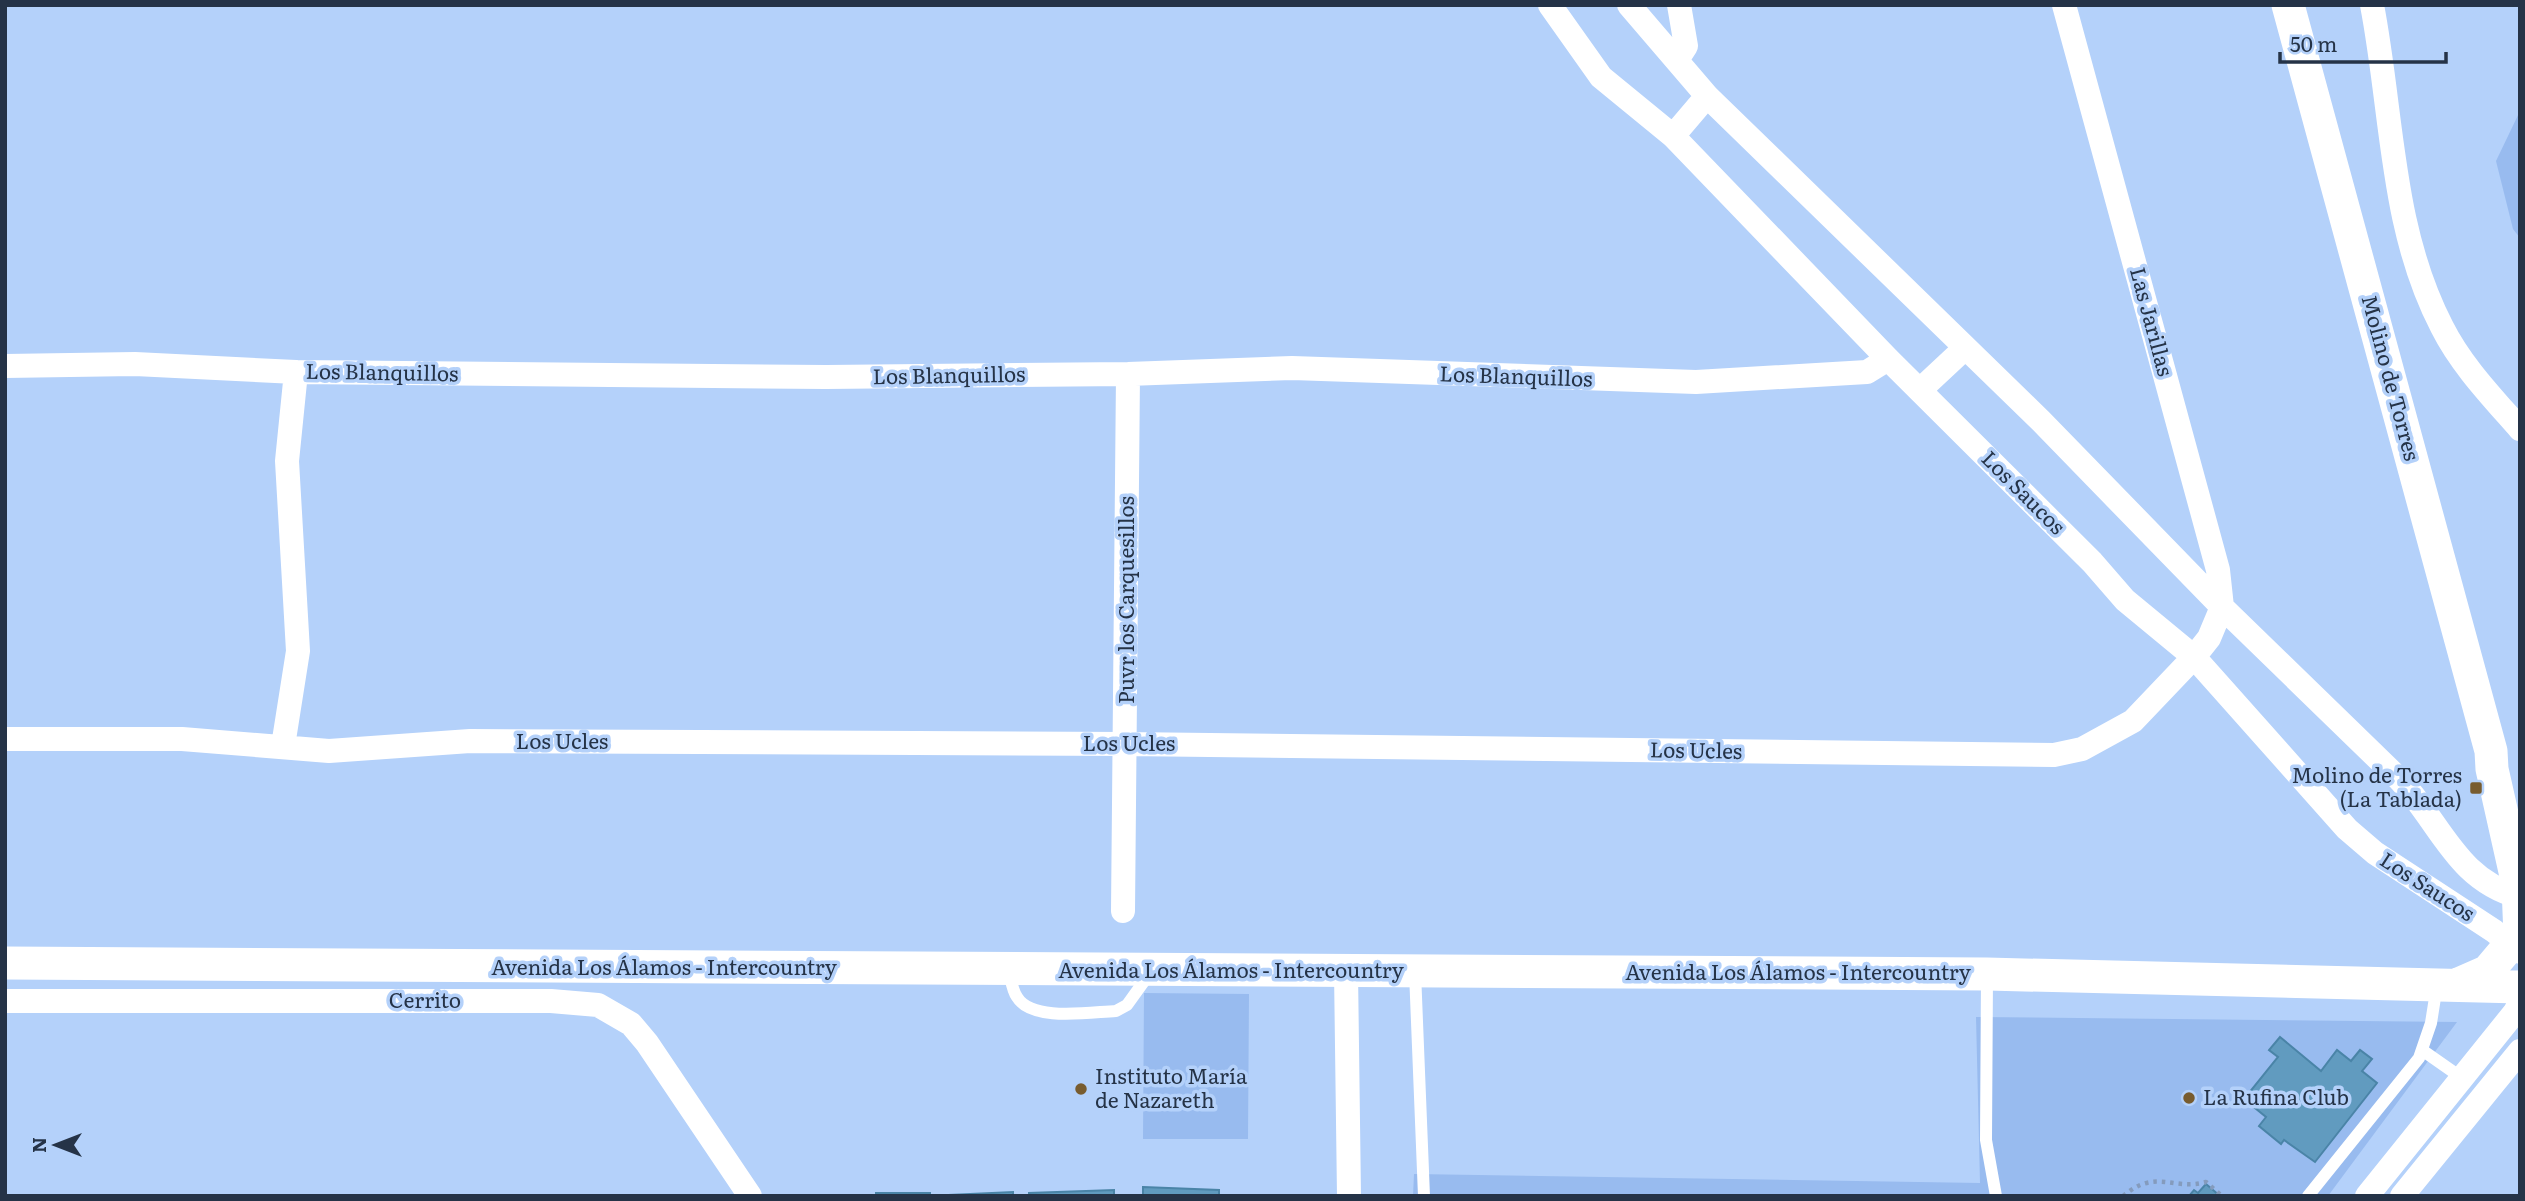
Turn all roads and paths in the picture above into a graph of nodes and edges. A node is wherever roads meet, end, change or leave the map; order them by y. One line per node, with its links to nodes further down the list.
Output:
1 (1550, 5): 9 (street, Los Saucos)
2 (1629, 5): 7 (street, Los Saucos)
3 (1679, 5): 7 (street)
4 (2064, 5): 17 (street, Las Jarillas)
5 (2288, 5): 22 (main road, Molino de Torres)
6 (2372, 5): 16 (street)
7 (1677, 60): 8 (street, Los Saucos)
8 (1707, 96): 9 (street); 10 (street, Los Saucos)
9 (1673, 136): 11 (street, Los Saucos)
10 (1965, 348): 15 (street); 17 (street, Los Saucos)
11 (1888, 359): 14 (street, Los Blanquillos); 15 (street, Los Saucos)
12 (5, 366): 13 (street, Los Blanquillos)
13 (296, 372): 14 (street, Los Blanquillos); 21 (street)
14 (1128, 374): 20 (street, Puvr los Carquesillos)
15 (1920, 390): 18 (street, Los Saucos)
16 (2520, 429)
17 (2222, 607): 18 (street, Las Jarillas); 24 (street, Los Saucos)
18 (2202, 648): 20 (street, Los Ucles); 26 (street, Los Saucos)
19 (5, 738): 21 (street, Los Ucles)
20 (1126, 744): 21 (street, Los Ucles); 25 (street, Puvr los Carquesillos)
21 (283, 746)
22 (2491, 751): 23 (main road, Molino de Torres); 24 (main road, Molino de Torres)
23 (2520, 812)
24 (2519, 897): 26 (main road, Molino de Torres)
25 (1123, 911)
26 (2518, 940): 31 (main road)
27 (5, 963): 28 (main road, Avenida Los Álamos - Intercountry)
28 (1346, 971): 29 (main road, Avenida Los Álamos - Intercountry); 39 (street)
29 (1415, 971): 30 (main road, Avenida Los Álamos - Intercountry); 40 (lane)
30 (1987, 974): 31 (main road, Avenida Los Álamos - Intercountry); 41 (lane)
31 (2446, 985): 32 (main road, Avenida Los Álamos - Intercountry); 35 (lane)
32 (2520, 987)
33 (5, 1001): 38 (street, Cerrito)
34 (2520, 1002): 37 (street)
35 (2422, 1050): 37 (lane); 44 (lane)
36 (2520, 1051): 46 (street)
37 (2462, 1078): 45 (street)
38 (750, 1196)
39 (1349, 1196)
40 (1424, 1196)
41 (1996, 1196)
42 (2123, 1196): 43 (path)
43 (2222, 1196)
44 (2308, 1196)
45 (2367, 1196)
46 (2402, 1196)

